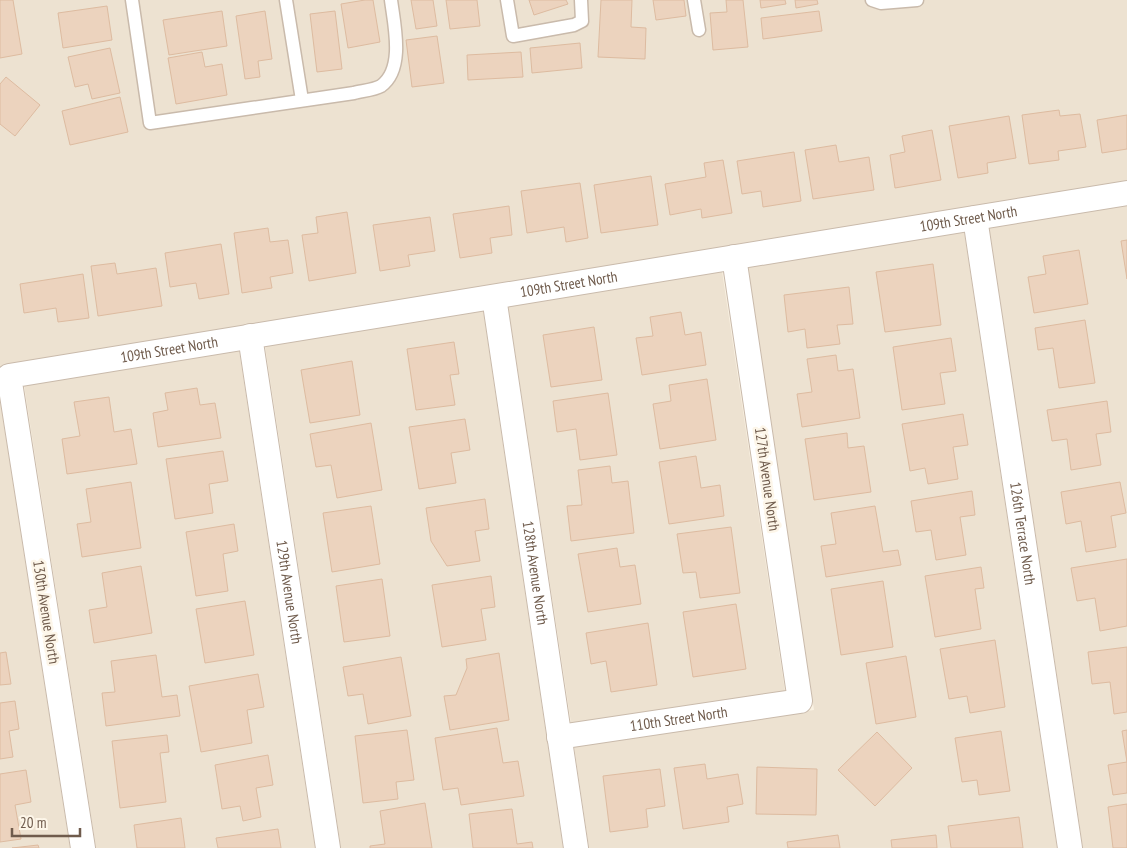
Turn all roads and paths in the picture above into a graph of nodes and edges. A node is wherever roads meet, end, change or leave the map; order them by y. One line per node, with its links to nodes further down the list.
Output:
1 (132, 0): 10 (lane)
2 (286, 0): 10 (lane)
3 (391, 0): 10 (lane)
4 (507, 0): 5 (lane)
5 (581, 0)
6 (694, 0): 9 (lane)
7 (872, 0): 8 (lane)
8 (917, 0)
9 (699, 30)
10 (302, 100)
11 (1127, 193): 12 (street, 109th Street North)
12 (974, 218): 13 (street, 109th Street North); 22 (street, 126th Terrace North)
13 (734, 257): 14 (street, 109th Street North); 17 (street, 127th Avenue North)
14 (494, 296): 15 (street, 109th Street North); 18 (street, 128th Avenue North)
15 (250, 336): 16 (street, 109th Street North); 20 (street, 129th Avenue North)
16 (9, 376): 19 (street, 130th Avenue North)
17 (800, 701): 18 (street, 110th Street North)
18 (559, 737): 21 (street, 128th Avenue North)
19 (83, 848)
20 (328, 848)
21 (576, 848)
22 (1070, 848)

